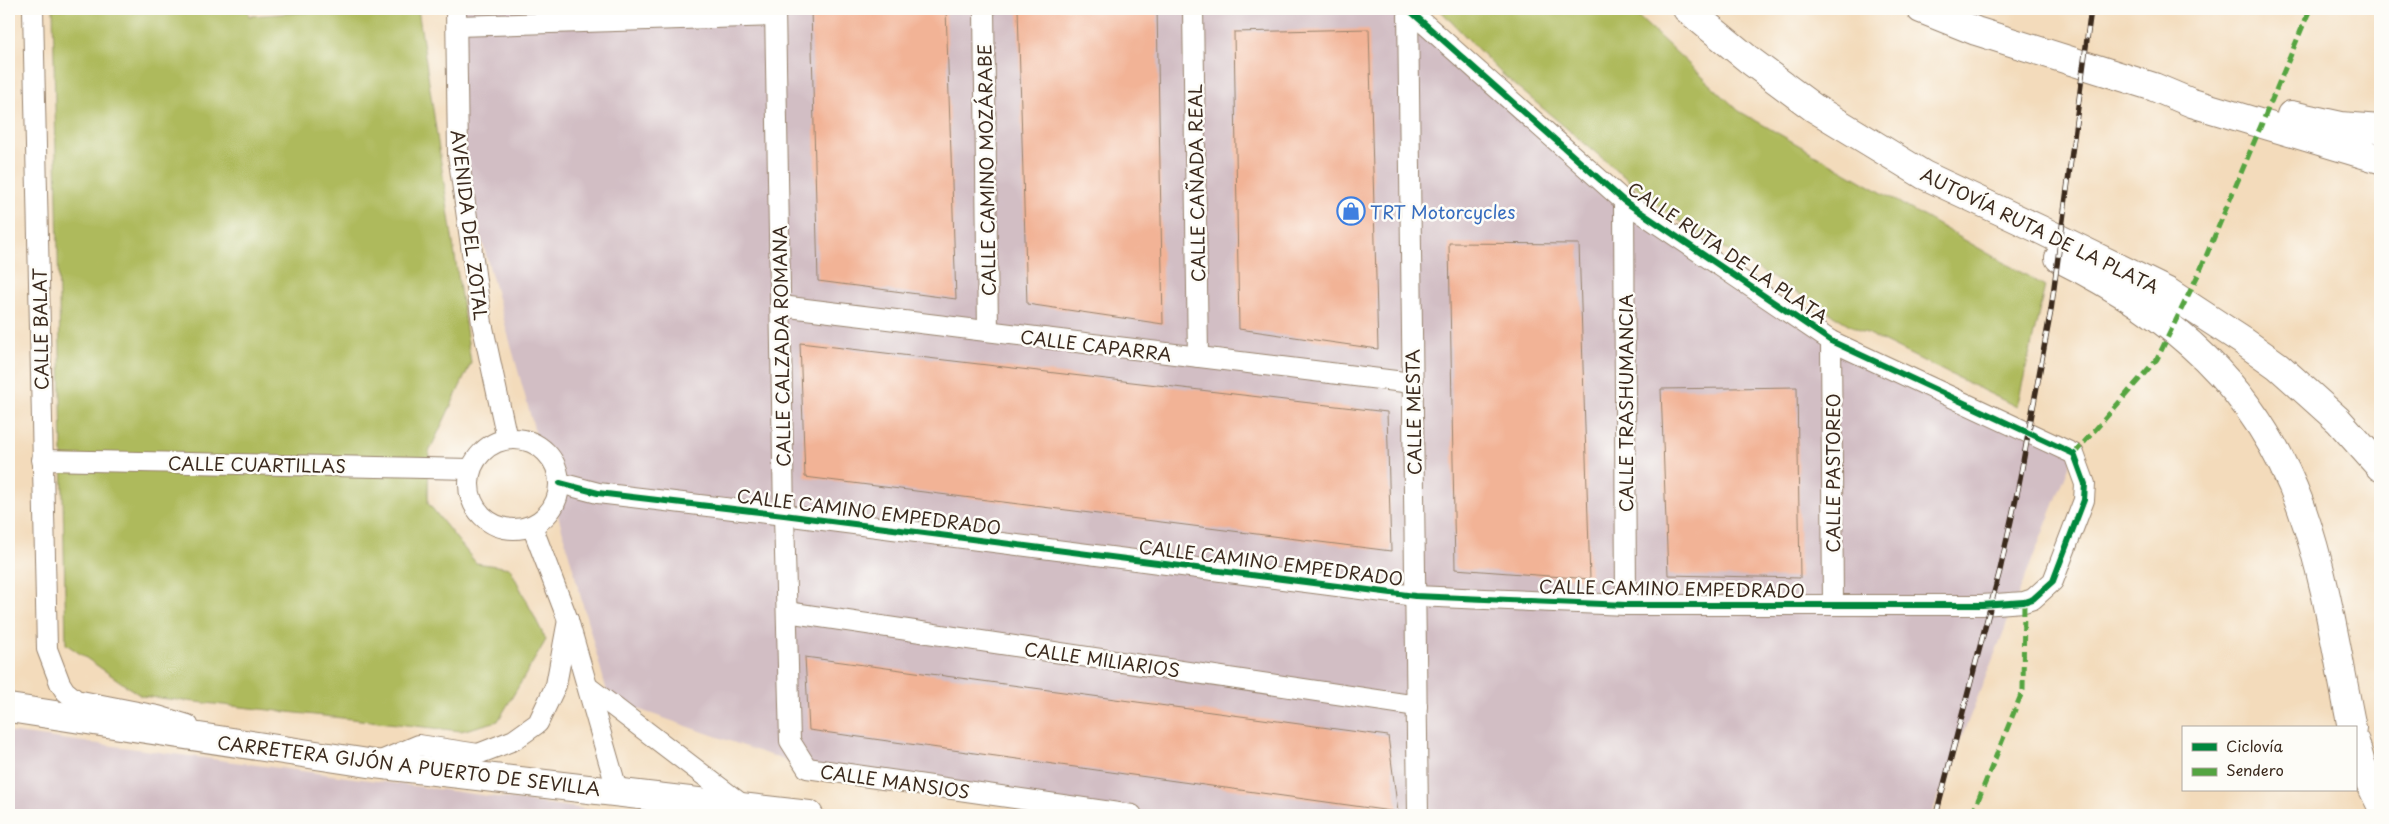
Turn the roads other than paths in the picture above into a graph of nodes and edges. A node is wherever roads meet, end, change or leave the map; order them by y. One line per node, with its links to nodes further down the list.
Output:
1 (33, 9): 22 (street, CALLE BALAT)
2 (984, 9): 16 (street, CALLE CAMINO MOZÁRABE)
3 (1193, 9): 18 (street, CALLE CAÑADA REAL)
4 (1408, 9): 13 (street, CALLE RUTA DE LA PLATA); 19 (street, CALLE MESTA)
5 (1687, 9): 14 (highway, AUTOVÍA RUTA DE LA PLATA)
6 (1921, 9): 10 (highway)
7 (775, 12): 8 (street); 15 (street, CALLE CALZADA ROMANA)
8 (636, 15): 9 (street)
9 (456, 18): 20 (street, AVENIDA DEL ZOTAL)
10 (2305, 128): 11 (highway); 12 (highway)
11 (2380, 129)
12 (2380, 159)
13 (1624, 201): 17 (street, CALLE RUTA DE LA PLATA); 30 (street, CALLE TRASHUMANCIA)
14 (2038, 238): 23 (highway, AUTOVÍA RUTA DE LA PLATA); 36 (highway)
15 (780, 306): 16 (street, CALLE CAPARRA); 26 (street, CALLE CALZADA ROMANA)
16 (988, 331): 18 (street, CALLE CAPARRA)
17 (1831, 341): 21 (street, CALLE RUTA DE LA PLATA); 29 (street, CALLE PASTOREO)
18 (1198, 357): 19 (street, CALLE CAPARRA)
19 (1412, 383): 28 (street, CALLE MESTA)
20 (507, 440): 24 (street); 25 (street)
21 (2074, 454): 29 (street, CALLE CAMINO EMPEDRADO)
22 (42, 460): 24 (street, CALLE CUARTILLAS); 38 (street, CALLE BALAT)
23 (2380, 467)
24 (471, 469): 27 (street)
25 (560, 484): 26 (street, CALLE CAMINO EMPEDRADO); 27 (street)
26 (784, 514): 28 (street, CALLE CAMINO EMPEDRADO); 31 (street, CALLE CALZADA ROMANA)
27 (532, 526): 32 (street)
28 (1415, 596): 30 (street, CALLE CAMINO EMPEDRADO); 34 (street, CALLE MESTA)
29 (1833, 604): 30 (street, CALLE CAMINO EMPEDRADO)
30 (1626, 605)
31 (787, 612): 34 (street, CALLE MILIARIOS); 40 (street, CALLE CALZADA ROMANA)
32 (568, 620): 33 (street); 39 (street)
33 (588, 688): 41 (street); 43 (street)
34 (1416, 706): 46 (street, CALLE MESTA)
35 (9, 708): 38 (highway, CARRETERA GIJÓN A PUERTO DE SEVILLA)
36 (2352, 726)
37 (2356, 743): 42 (highway)
38 (251, 745): 39 (highway, CARRETERA GIJÓN A PUERTO DE SEVILLA)
39 (375, 764): 41 (highway, CARRETERA GIJÓN A PUERTO DE SEVILLA)
40 (807, 768): 45 (street, CALLE MANSIOS)
41 (618, 792): 43 (highway, CARRETERA GIJÓN A PUERTO DE SEVILLA)
42 (2380, 803)
43 (744, 806): 44 (highway, CARRETERA GIJÓN A PUERTO DE SEVILLA)
44 (809, 815)
45 (1132, 815)
46 (1418, 815)

